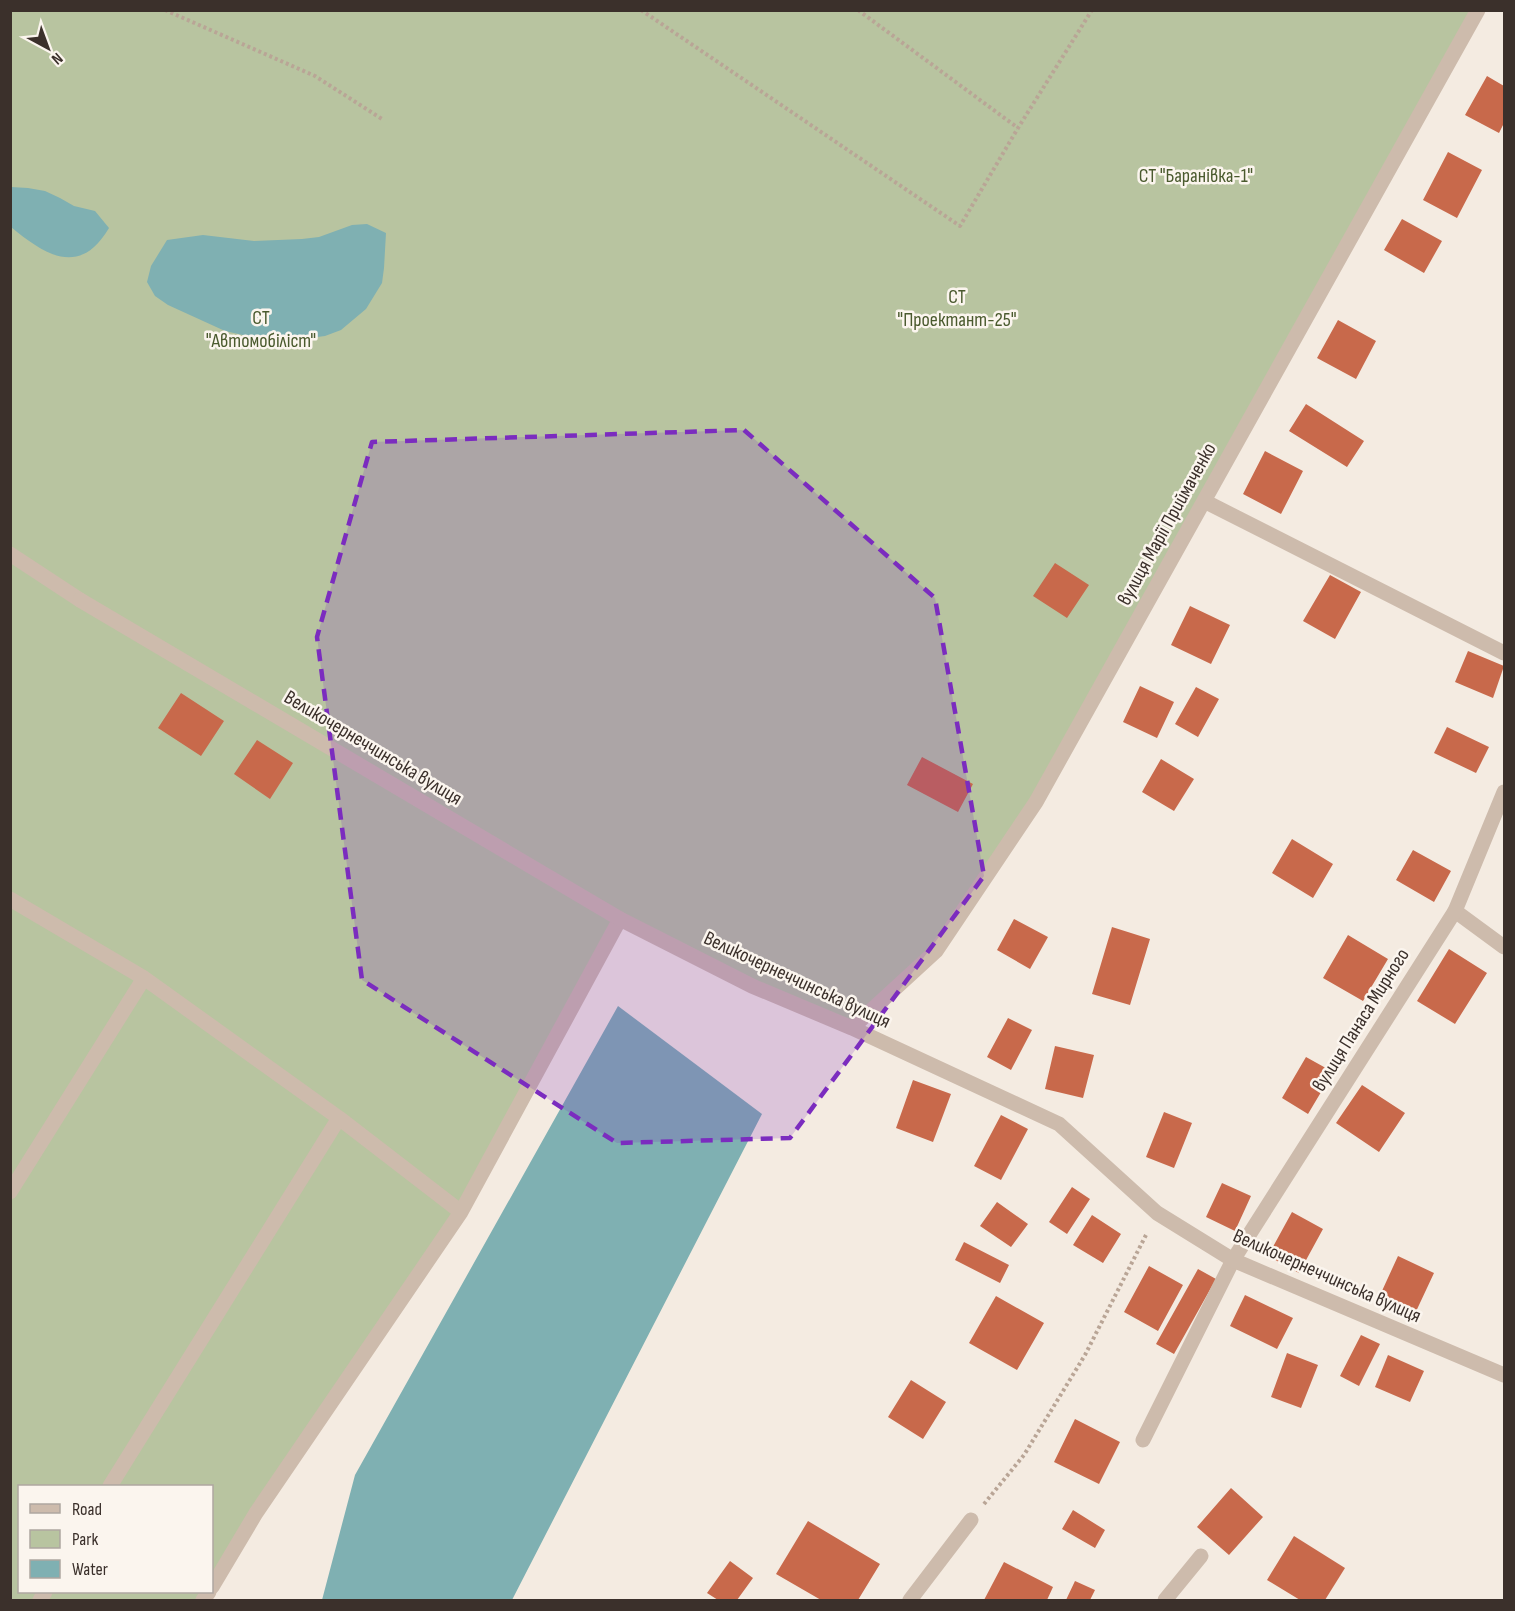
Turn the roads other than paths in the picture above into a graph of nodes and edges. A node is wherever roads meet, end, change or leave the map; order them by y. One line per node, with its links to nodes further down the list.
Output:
1 (1478, 10): 2 (street, вулиця Марії Приймаченко)
2 (1204, 501): 4 (street); 11 (street, вулиця Марії Приймаченко)
3 (10, 554): 8 (street, Великочернеччинська вулиця)
4 (1504, 653)
5 (1504, 792): 7 (street, вулиця Панаса Мирного)
6 (10, 900): 10 (street)
7 (1455, 911): 9 (street); 15 (street, вулиця Панаса Мирного)
8 (620, 919): 11 (street, Великочернеччинська вулиця); 14 (street)
9 (1504, 947)
10 (144, 978): 12 (street); 13 (street)
11 (852, 1028): 15 (street, Великочернеччинська вулиця)
12 (339, 1118): 14 (street); 18 (street)
13 (10, 1192)
14 (461, 1212): 21 (street)
15 (1233, 1260): 16 (street, Великочернеччинська вулиця); 17 (street, вулиця Панаса Мирного)
16 (1504, 1375)
17 (1143, 1440)
18 (112, 1485)
19 (971, 1520): 22 (street)
20 (1201, 1556): 23 (street)
21 (213, 1585)
22 (910, 1600)
23 (1165, 1600)

